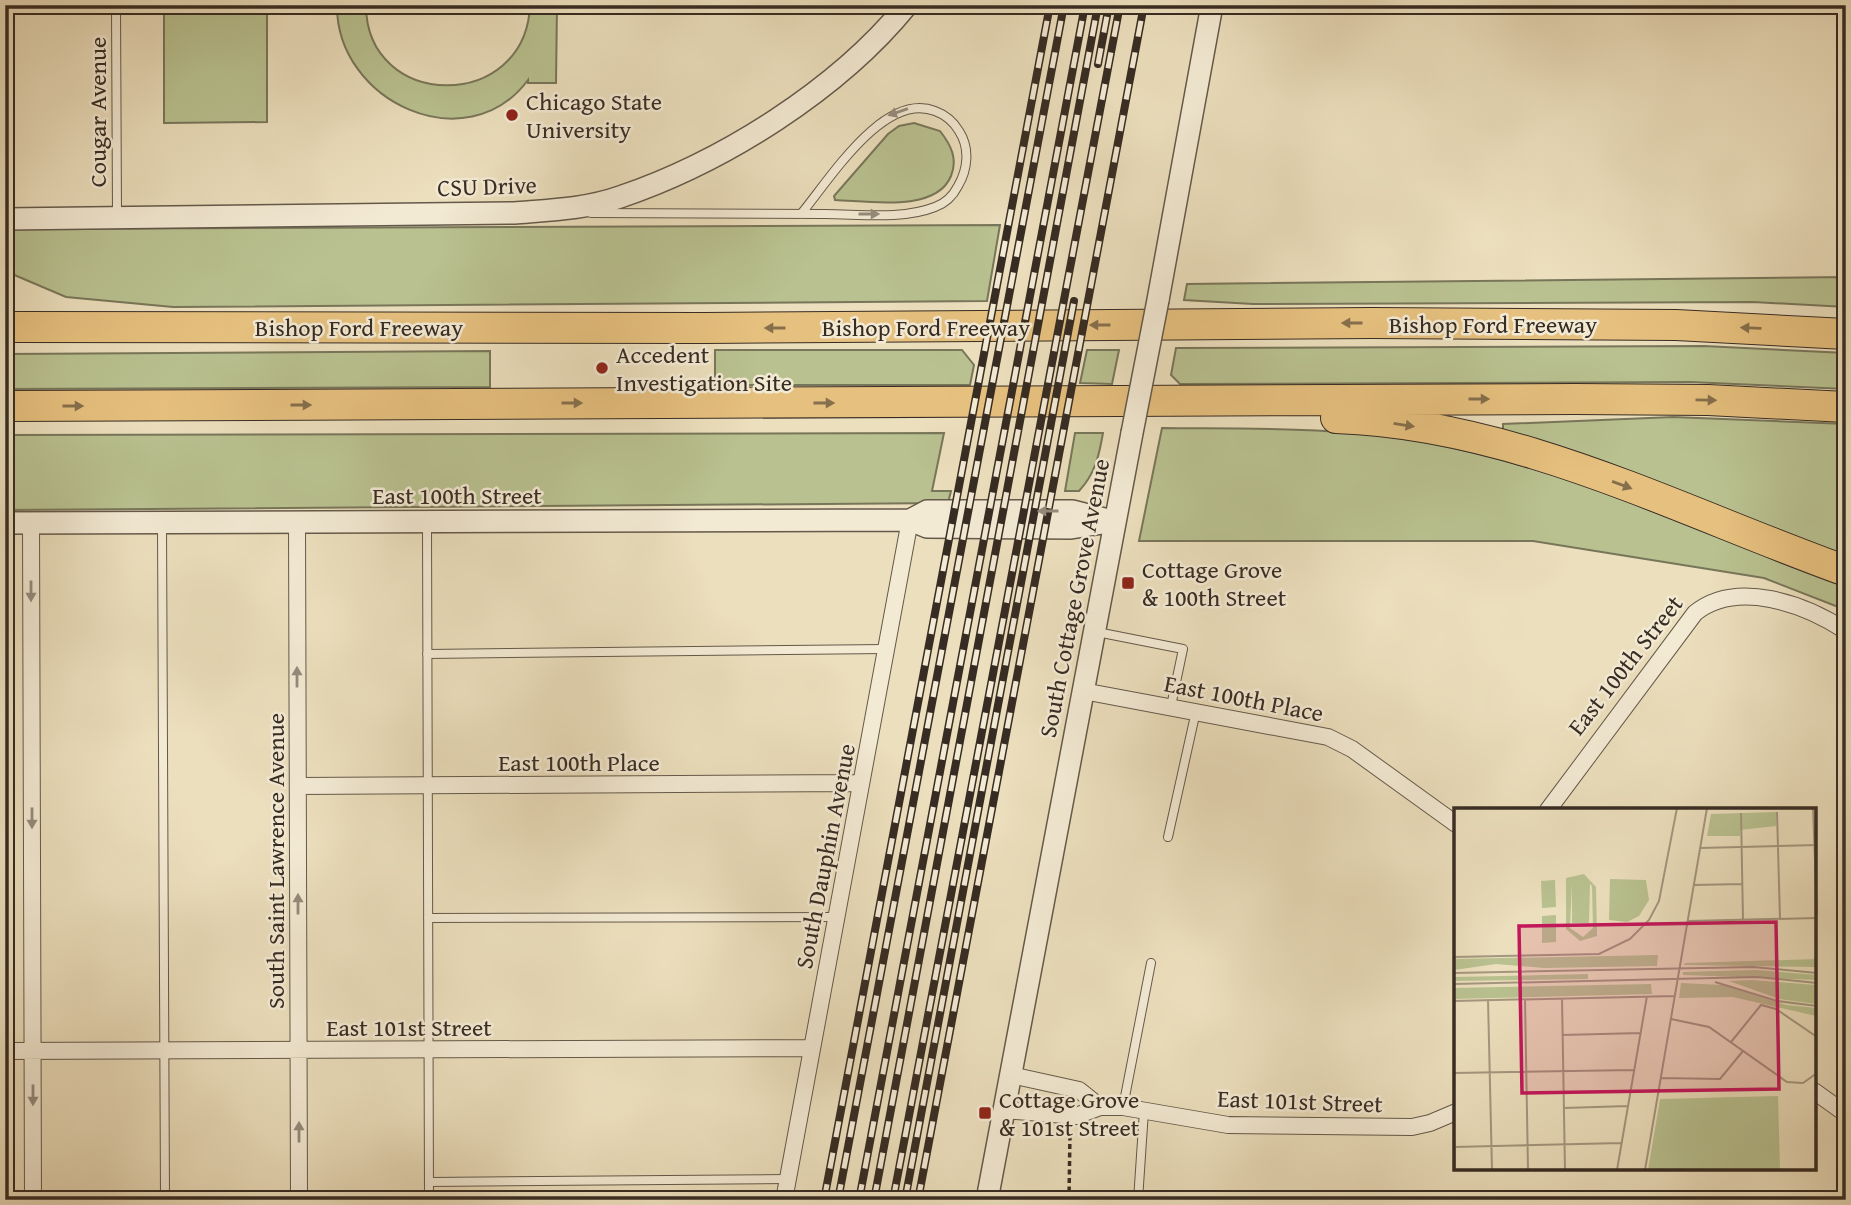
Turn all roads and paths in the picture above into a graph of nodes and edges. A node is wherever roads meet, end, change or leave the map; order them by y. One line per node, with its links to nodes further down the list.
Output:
1 (116, 5): 6 (lane, Cougar Avenue)
2 (907, 5): 4 (street, CSU Drive)
3 (1212, 5): 16 (street, South Cottage Grove Avenue, bridge)
4 (514, 213): 5 (lane); 6 (street, CSU Drive)
5 (801, 214): 5 (lane, one-way to 5)
6 (117, 218): 7 (street, CSU Drive)
7 (5, 219)
8 (5, 327): 9 (highway, Bishop Ford Freeway, one-way to 8)
9 (1837, 332)
10 (872, 403): 11 (highway, one-way to 10); 12 (highway, one-way to 12); 20 (highway, one-way to 20)
11 (5, 407)
12 (1846, 407)
13 (910, 520): 15 (street, East 100th Street); 16 (street, East 100th Street); 23 (street, South Dauphin Avenue)
14 (297, 521): 15 (street, East 100th Street); 17 (street, East 100th Street); 29 (street, South Saint Lawrence Avenue, one-way to 14)
15 (427, 521): 24 (lane)
16 (1115, 521): 21 (street, South Cottage Grove Avenue)
17 (162, 522): 19 (street, East 100th Street); 42 (lane)
18 (5, 523): 19 (street, East 100th Street)
19 (31, 523): 41 (street, one-way to 41)
20 (1846, 571)
21 (1094, 631): 25 (street, South Cottage Grove Avenue); 26 (lane)
22 (1846, 631): 31 (street, East 100th Street)
23 (886, 649): 24 (lane); 28 (street, South Dauphin Avenue)
24 (427, 654): 30 (lane)
25 (1083, 691): 26 (street, East 100th Place); 43 (street, South Cottage Grove Avenue)
26 (1171, 706): 27 (street, East 100th Place)
27 (1196, 711): 32 (street, East 100th Place); 33 (lane)
28 (862, 783): 30 (street, East 100th Place); 34 (street, South Dauphin Avenue)
29 (298, 786): 30 (street, East 100th Place); 39 (street, South Saint Lawrence Avenue, one-way to 29)
30 (428, 786): 35 (lane)
31 (1549, 808)
32 (1454, 823)
33 (1168, 837)
34 (836, 917): 35 (lane); 37 (street, South Dauphin Avenue)
35 (428, 918): 38 (lane)
36 (1151, 963): 46 (lane)
37 (812, 1048): 38 (street, East 101st Street); 52 (street, South Dauphin Avenue)
38 (429, 1049): 39 (street, East 101st Street); 53 (lane)
39 (298, 1050): 42 (street, East 101st Street); 57 (street, South Saint Lawrence Avenue, one-way to 39)
40 (5, 1051): 41 (street, East 101st Street)
41 (33, 1051): 42 (street, East 101st Street); 55 (street, one-way to 55)
42 (165, 1051): 56 (lane)
43 (1011, 1075): 45 (street); 47 (street, South Cottage Grove Avenue)
44 (1816, 1092): 50 (street)
45 (1100, 1107): 46 (street, East 101st Street); 47 (street, East 101st Street)
46 (1123, 1107): 48 (street, East 101st Street)
47 (1004, 1110): 60 (street, South Cottage Grove Avenue)
48 (1144, 1111): 49 (street, East 101st Street); 62 (lane)
49 (1454, 1112)
50 (1846, 1114)
51 (1070, 1129): 61 (path)
52 (788, 1179): 53 (lane); 59 (street, South Dauphin Avenue)
53 (429, 1182): 58 (lane)
54 (1846, 1188): 63 (lane)
55 (33, 1200)
56 (165, 1200)
57 (299, 1200)
58 (429, 1200)
59 (784, 1200)
60 (987, 1200)
61 (1069, 1200)
62 (1138, 1200)
63 (1841, 1200)

